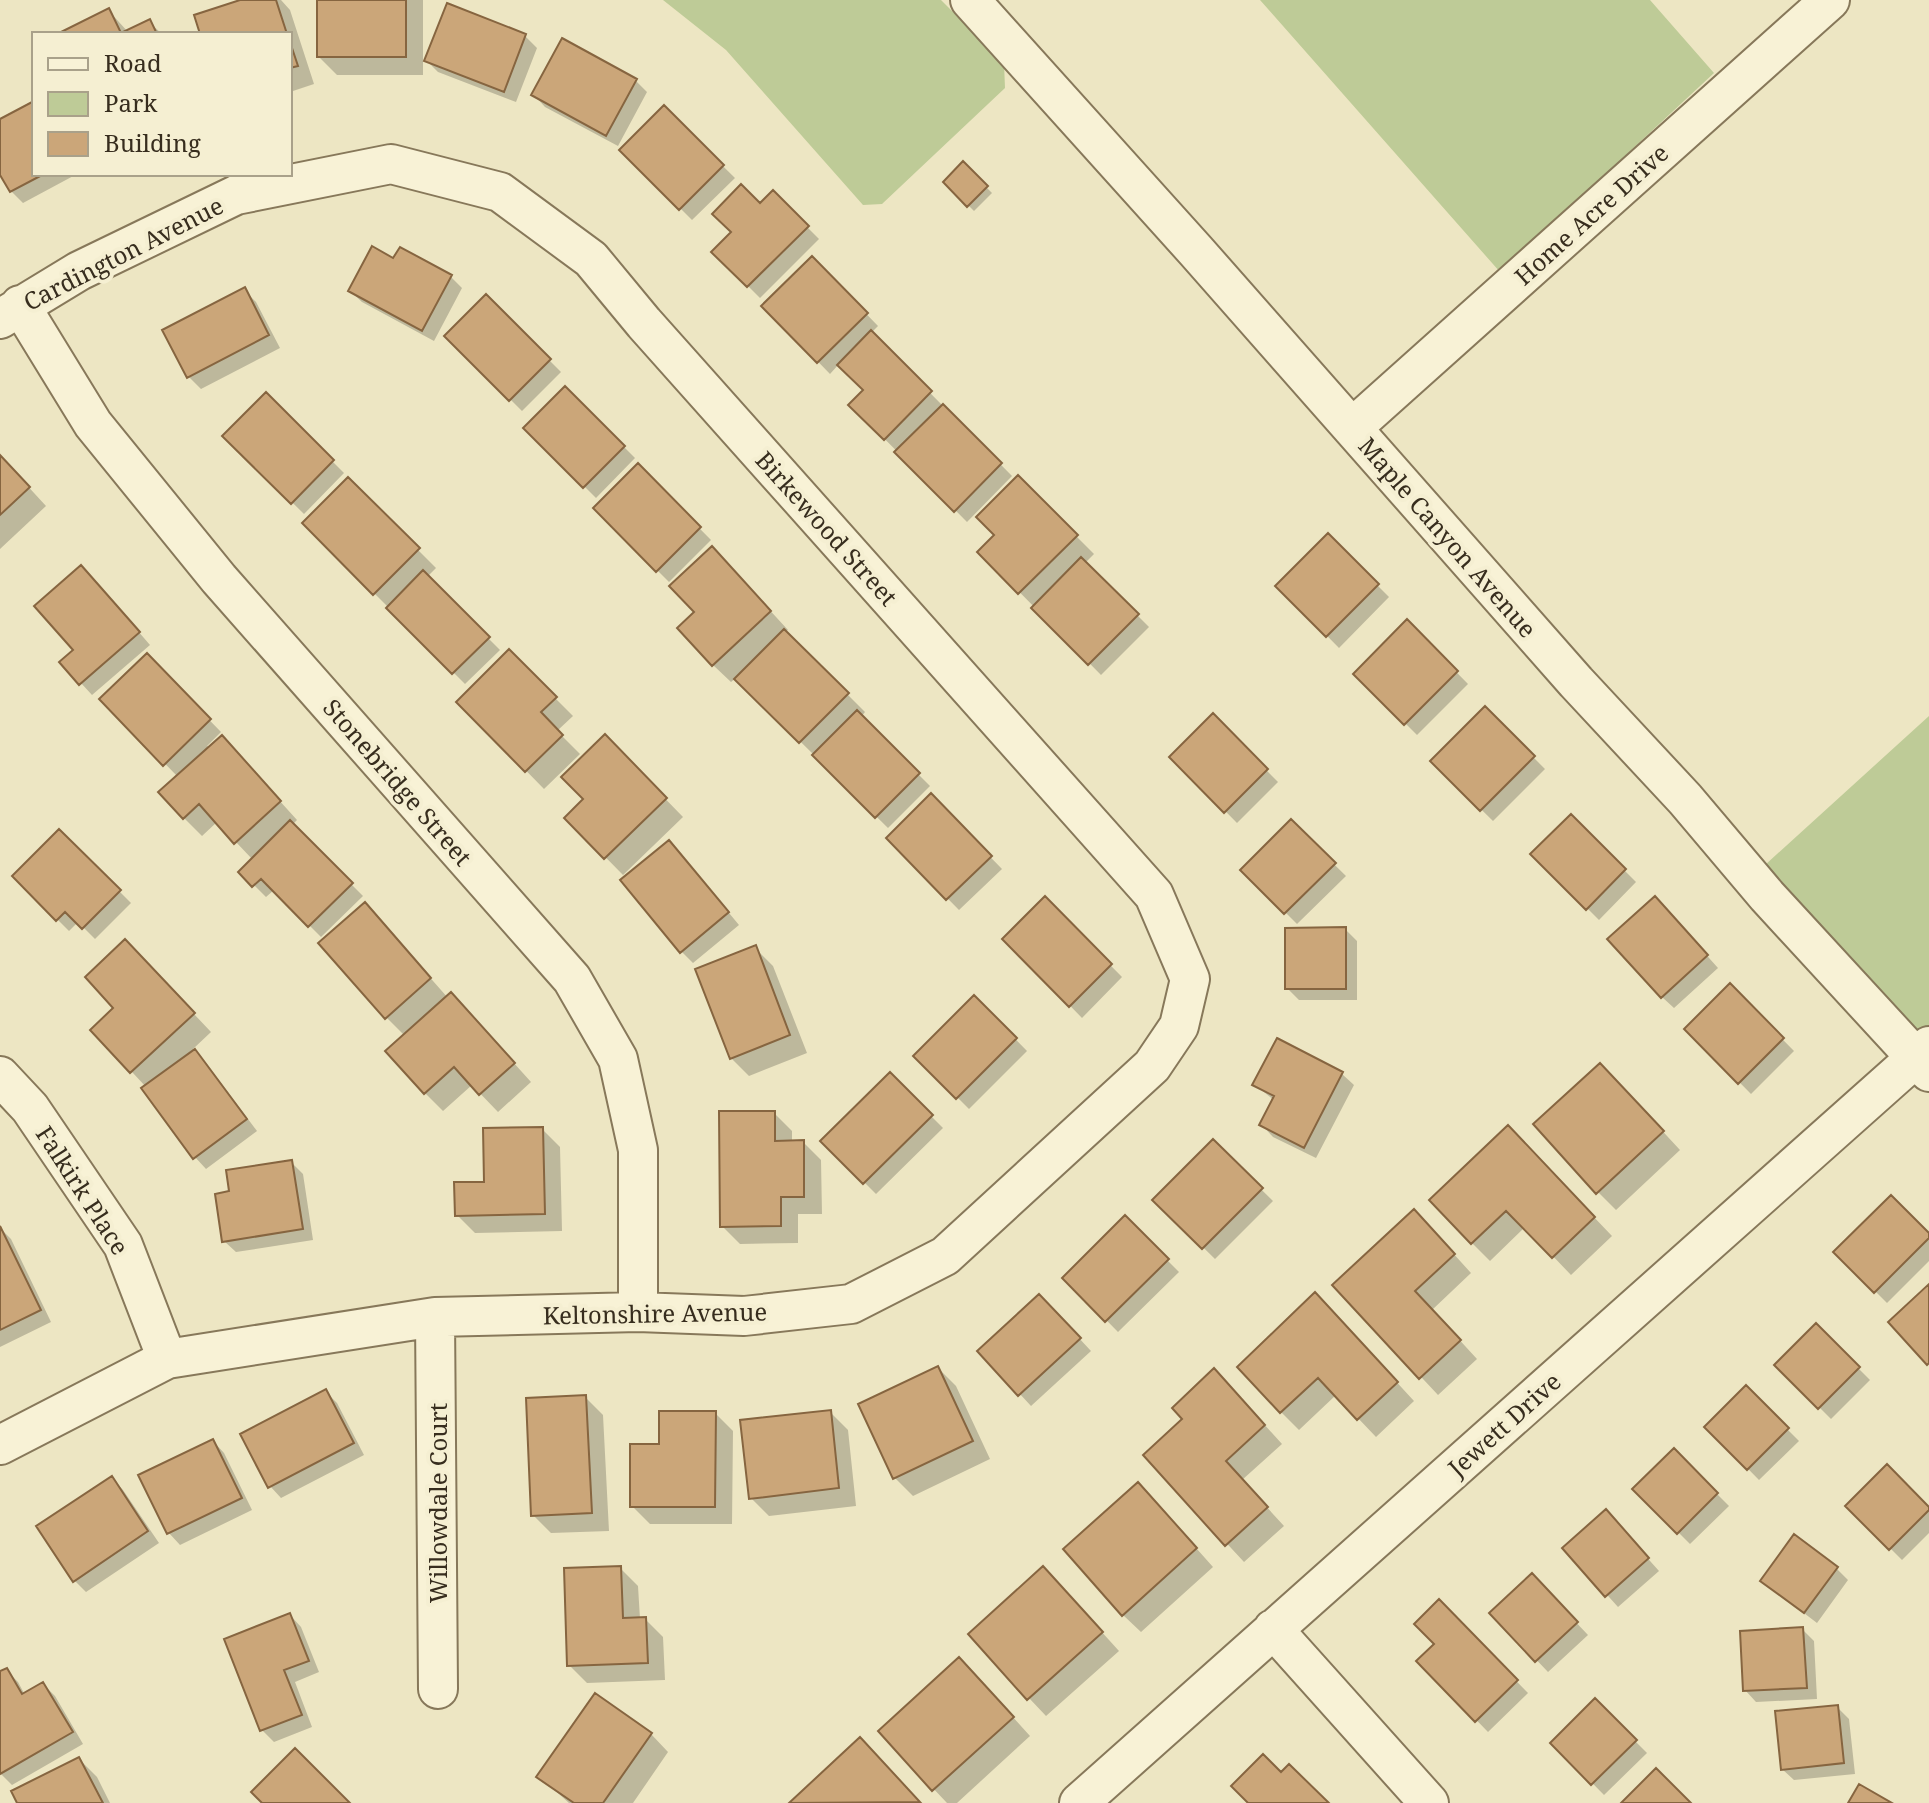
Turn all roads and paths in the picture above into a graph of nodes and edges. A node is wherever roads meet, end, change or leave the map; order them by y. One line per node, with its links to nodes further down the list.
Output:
1 (970, 0): 5 (street, Maple Canyon Avenue)
2 (1830, 0): 5 (street, Home Acre Drive)
3 (391, 164): 4 (street, Cardington Avenue); 6 (street, Birkewood Street)
4 (10, 312): 9 (street, Stonebridge Street)
5 (1352, 428): 7 (street, Maple Canyon Avenue)
6 (1190, 979): 9 (street, Keltonshire Avenue)
7 (1925, 1059): 13 (street, Jewett Drive)
8 (0, 1076): 11 (street, Falkirk Place)
9 (638, 1312): 10 (street, Keltonshire Avenue)
10 (435, 1317): 11 (street, Keltonshire Avenue); 14 (street, Willowdale Court)
11 (167, 1359): 12 (street, Keltonshire Avenue)
12 (0, 1445)
13 (1273, 1629): 15 (street, Jewett Drive); 16 (street)
14 (438, 1689)
15 (1079, 1803)
16 (1429, 1803)

